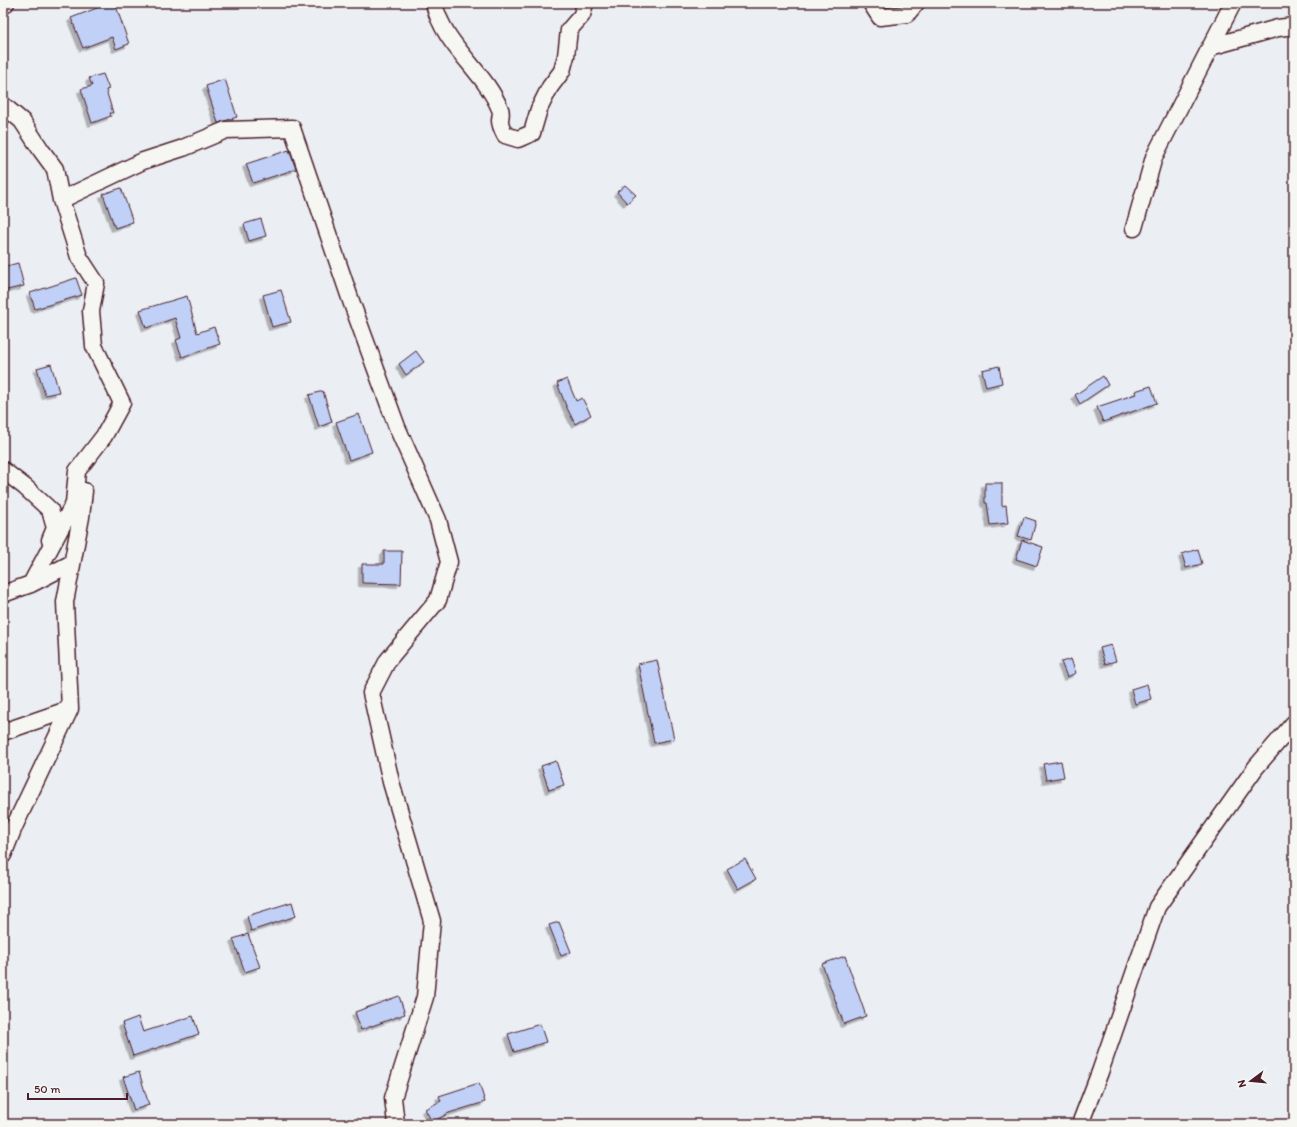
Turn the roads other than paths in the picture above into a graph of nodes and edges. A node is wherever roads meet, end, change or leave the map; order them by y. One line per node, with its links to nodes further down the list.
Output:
1 (6, 3): 7 (street)
2 (434, 3): 3 (street)
3 (586, 3)
4 (871, 3): 5 (street)
5 (916, 3)
6 (1233, 3): 9 (street)
7 (3, 6)
8 (1294, 26): 9 (street)
9 (1210, 47): 12 (street)
10 (3, 105): 11 (street)
11 (60, 200): 13 (street); 22 (street)
12 (1134, 228)
13 (86, 460): 15 (street); 16 (street)
14 (3, 470): 16 (street)
15 (72, 563): 16 (street); 18 (street)
16 (31, 584): 17 (street)
17 (3, 594)
18 (70, 709): 20 (street); 21 (street)
19 (1294, 723): 23 (street)
20 (3, 732)
21 (3, 855)
22 (396, 1124)
23 (1080, 1124)

